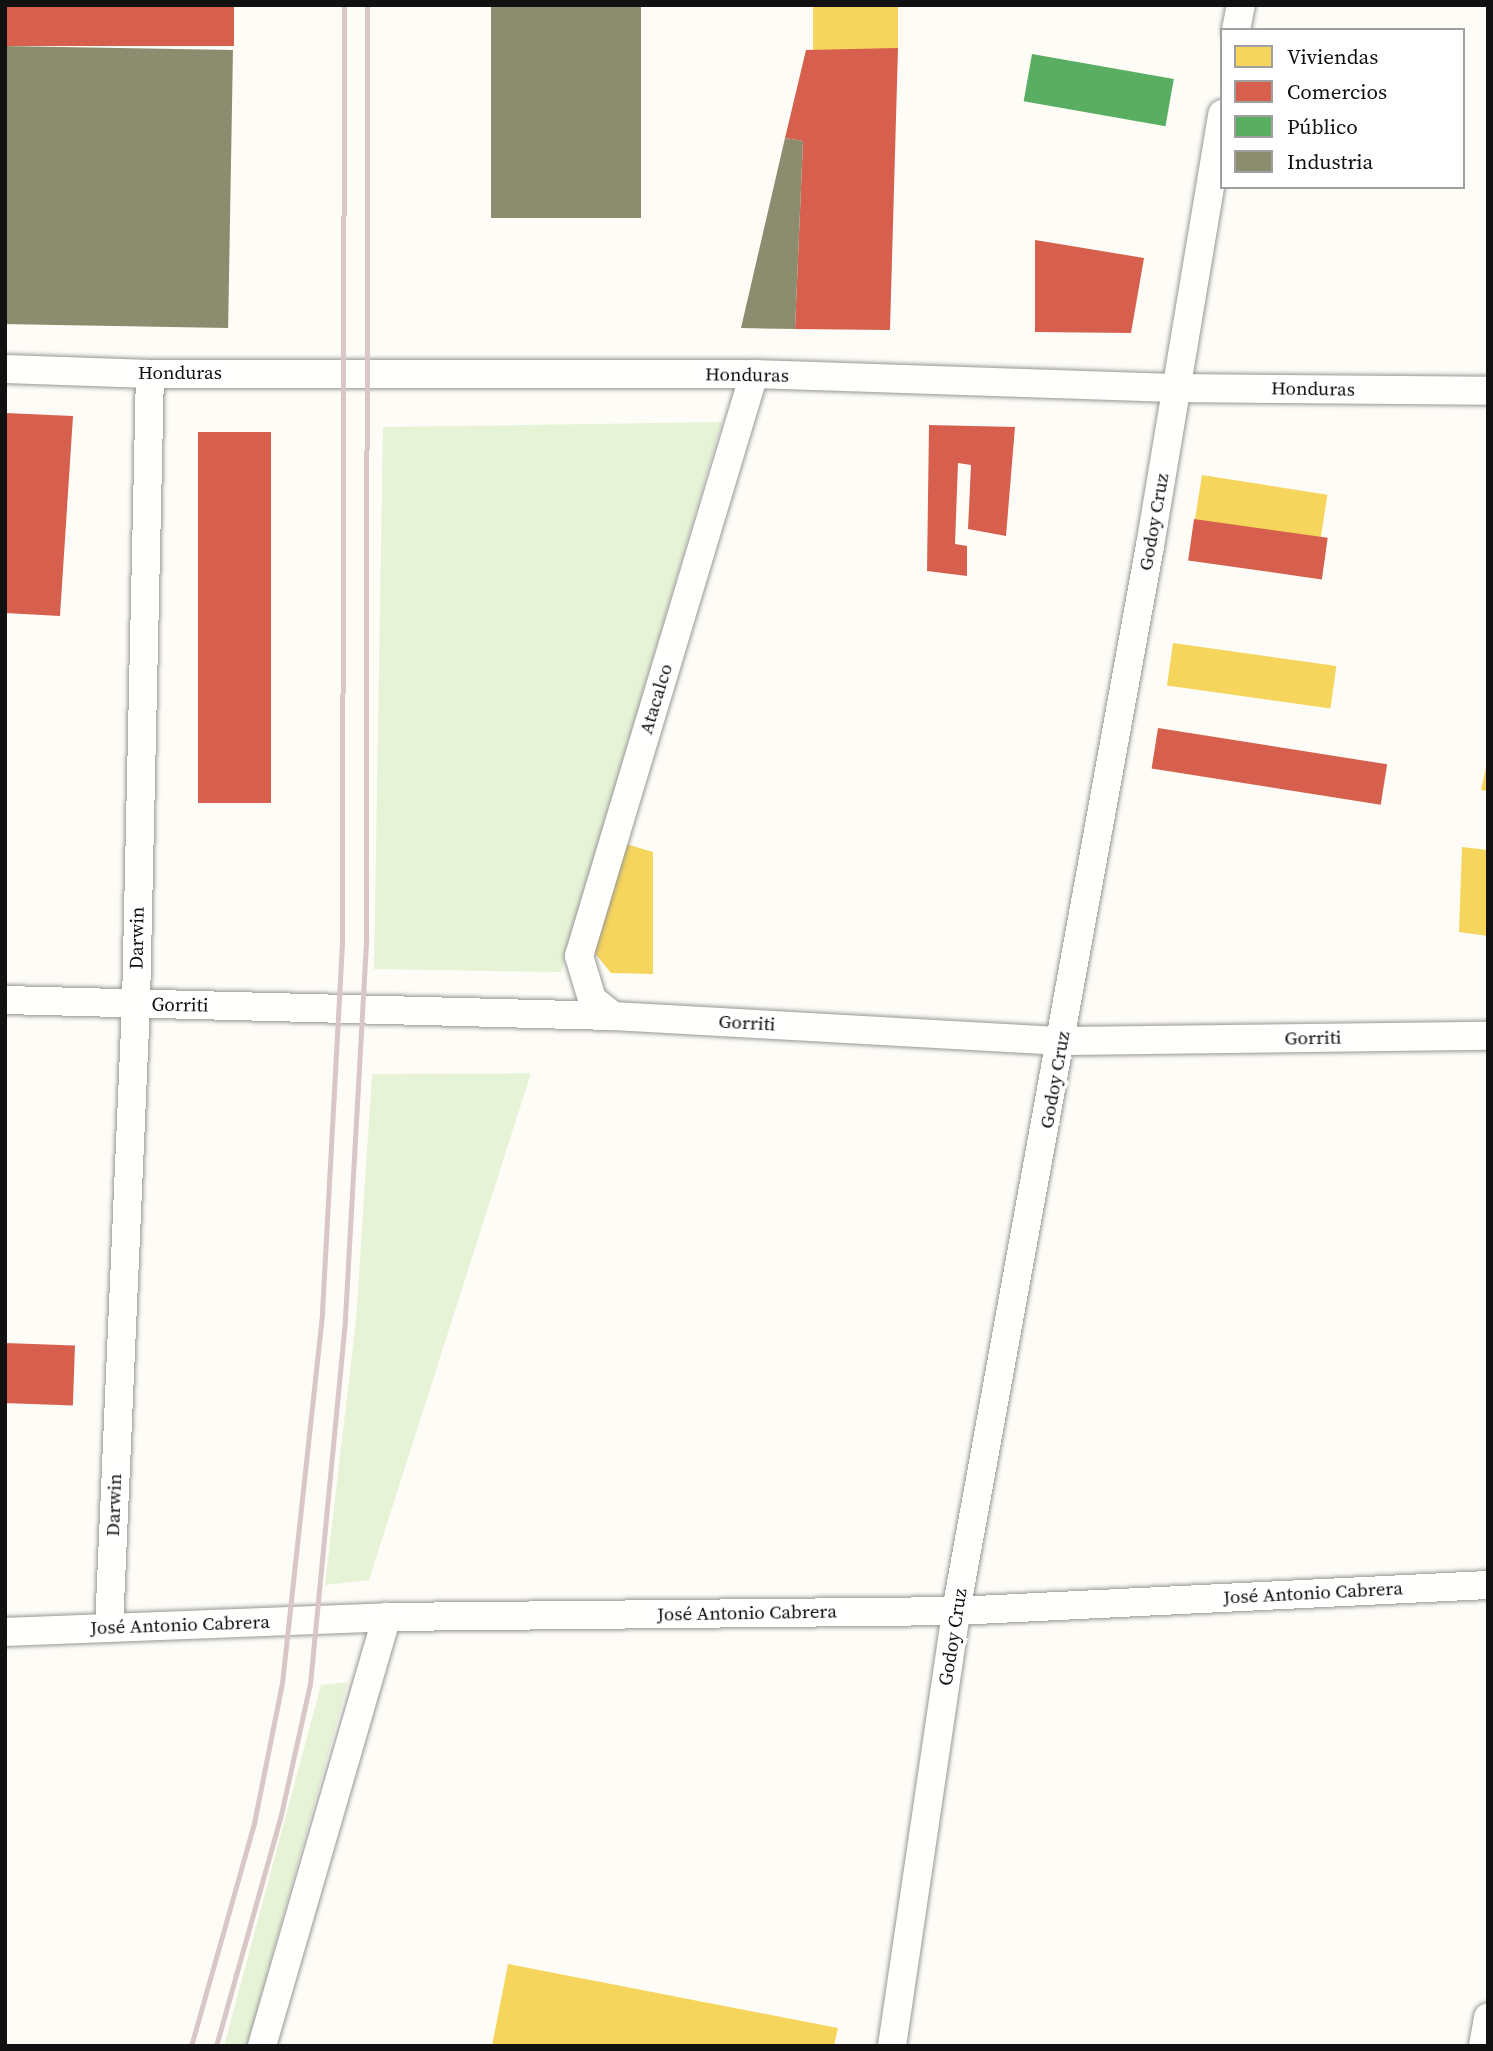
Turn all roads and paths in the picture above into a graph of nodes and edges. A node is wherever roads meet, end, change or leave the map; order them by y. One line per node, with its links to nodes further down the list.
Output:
1 (1241, 5): 2 (street)
2 (1237, 28)
3 (1220, 125): 7 (street, Godoy Cruz)
4 (5, 369): 5 (street, Honduras)
5 (150, 374): 6 (street, Honduras); 10 (street, Darwin)
6 (754, 374): 7 (street, Honduras); 11 (street, Atacalco)
7 (1174, 388): 8 (street, Honduras); 13 (street, Godoy Cruz)
8 (1488, 391)
9 (5, 1000): 10 (street, Gorriti)
10 (136, 1004): 11 (street, Gorriti); 17 (street, Darwin)
11 (612, 1016): 13 (street, Gorriti)
12 (1488, 1036): 13 (street, Gorriti)
13 (1062, 1041): 15 (street, Godoy Cruz)
14 (1488, 1585): 15 (street, José Antonio Cabrera)
15 (956, 1611): 16 (street, José Antonio Cabrera); 21 (street, Godoy Cruz)
16 (387, 1617): 17 (street, José Antonio Cabrera); 20 (street)
17 (109, 1628): 18 (street, José Antonio Cabrera)
18 (5, 1632)
19 (1488, 2017): 22 (street)
20 (262, 2046)
21 (892, 2046)
22 (1483, 2046)

